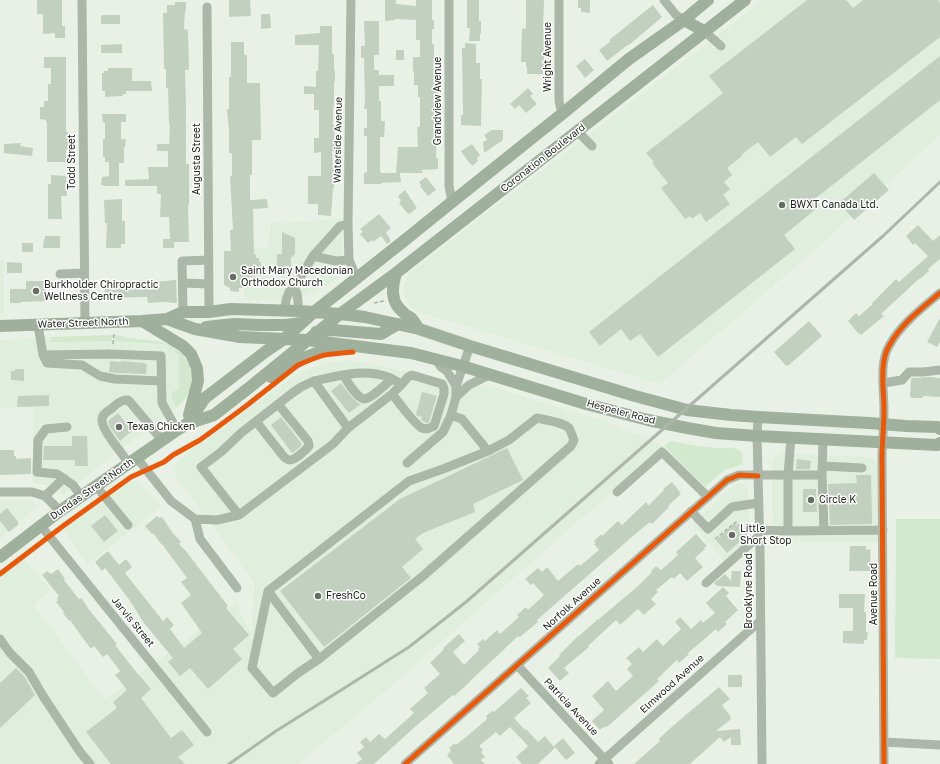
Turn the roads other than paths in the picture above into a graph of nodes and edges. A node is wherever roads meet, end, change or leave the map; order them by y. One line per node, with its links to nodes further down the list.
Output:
1 (82, 0): 21 (street, Todd Street)
2 (351, 0): 17 (street, Waterside Avenue)
3 (449, 0): 15 (street, Grandview Avenue)
4 (560, 0): 12 (street, Wright Avenue)
5 (664, 0): 9 (street)
6 (708, 0): 9 (main road)
7 (745, 0): 10 (main road, Coronation Boulevard)
8 (208, 7): 19 (street, Augusta Street)
9 (684, 20): 10 (main road); 12 (main road)
10 (704, 31): 11 (street); 13 (main road, Coronation Boulevard)
11 (720, 46)
12 (562, 114): 13 (main road); 15 (main road)
13 (577, 131): 14 (street); 16 (main road, Coronation Boulevard)
14 (592, 146)
15 (452, 202): 16 (main road); 24 (main road)
16 (465, 218): 22 (main road, Coronation Boulevard)
17 (348, 224): 18 (street); 20 (street, Waterside Avenue)
18 (313, 256): 20 (street); 27 (street)
19 (209, 260): 25 (street); 26 (street, Augusta Street)
20 (349, 260): 24 (street, Waterside Avenue)
21 (84, 273): 23 (street); 37 (street, Todd Street)
22 (396, 273): 34 (main road, Coronation Boulevard); 43 (main road)
23 (60, 274)
24 (358, 279): 33 (main road)
25 (183, 283): 26 (street); 31 (street)
26 (209, 284): 32 (street, Augusta Street)
27 (294, 288): 29 (street); 30 (street)
28 (940, 293): 58 (street, Avenue Road)
29 (285, 310): 30 (main road, Water Street North); 32 (main road, Water Street North)
30 (299, 311): 33 (main road, Water Street North)
31 (183, 312): 32 (main road, Water Street North); 35 (main road, Water Street North)
32 (208, 312)
33 (314, 312): 34 (main road, Water Street North); 38 (main road, Dundas Street North)
34 (340, 314): 38 (main road); 39 (main road, Hespeler Road); 44 (main road, Dundas Street North)
35 (167, 319): 36 (main road, Water Street North); 42 (main road, Water Street North)
36 (142, 321): 37 (main road, Water Street North); 70 (main road)
37 (85, 323): 40 (main road, Water Street North)
38 (300, 324): 42 (main road); 45 (main road, Dundas Street North)
39 (398, 324): 43 (main road, Hespeler Road); 44 (main road)
40 (38, 325): 41 (main road, Water Street North); 49 (street)
41 (0, 326)
42 (195, 329): 45 (main road, Water Street North)
43 (419, 329): 48 (main road, Hespeler Road)
44 (318, 332): 45 (main road); 46 (main road, Dundas Street North)
45 (284, 339): 46 (main road, Hespeler Road); 70 (main road, Dundas Street North)
46 (307, 340): 47 (main road, Hespeler Road); 61 (main road, Dundas Street North)
47 (352, 345): 50 (main road, Hespeler Road); 61 (main road)
48 (470, 346): 51 (street); 66 (main road, Hespeler Road)
49 (43, 355): 56 (street); 56 (street)
50 (435, 358): 51 (main road, Hespeler Road); 60 (street)
51 (462, 366): 53 (main road, Hespeler Road); 60 (street)
52 (940, 370): 58 (street)
53 (491, 374): 63 (street); 73 (main road, Hespeler Road)
54 (344, 375): 55 (street); 55 (street); 57 (street)
55 (392, 379): 59 (street)
56 (162, 381): 70 (street)
57 (314, 382): 64 (street); 71 (street)
58 (883, 383): 68 (street, Avenue Road)
59 (402, 384): 62 (street); 62 (street)
60 (456, 386): 63 (street)
61 (250, 387): 70 (main road, Dundas Street North)
62 (392, 394): 71 (street)
63 (456, 397): 65 (street)
64 (278, 404): 67 (street); 67 (street)
65 (451, 415): 79 (street); 81 (street)
66 (758, 417): 68 (main road, Hespeler Road); 73 (street, Brooklyne Road)
67 (256, 421): 96 (street)
68 (884, 424): 72 (main road, Hespeler Road); 77 (street, Avenue Road)
69 (67, 427): 86 (street)
70 (182, 427): 75 (main road, Dundas Street North)
71 (348, 428): 96 (street)
72 (940, 429)
73 (757, 436): 74 (main road, Hespeler Road); 85 (street, Brooklyne Road)
74 (791, 438): 76 (main road, Hespeler Road); 84 (street)
75 (162, 440): 80 (main road, Dundas Street North); 80 (street)
76 (823, 440): 77 (main road, Hespeler Road); 83 (street)
77 (883, 442): 78 (main road, Hespeler Road); 101 (street, Avenue Road)
78 (940, 443)
79 (488, 451): 107 (street); 110 (street)
80 (133, 460): 87 (main road, Dundas Street North); 97 (street)
81 (407, 463)
82 (862, 468): 83 (street, Norfolk Avenue)
83 (822, 471): 84 (street, Norfolk Avenue); 100 (street)
84 (788, 475): 85 (street, Norfolk Avenue); 102 (street)
85 (758, 476): 92 (street, Norfolk Avenue); 93 (street, Brooklyne Road)
86 (64, 478): 90 (street); 91 (street)
87 (96, 486): 91 (main road, Dundas Street North); 98 (street)
88 (0, 492): 90 (street)
89 (616, 492): 92 (street)
90 (45, 496): 94 (street)
91 (81, 496): 94 (main road, Dundas Street North)
92 (708, 497): 95 (street, Norfolk Avenue)
93 (758, 503): 95 (street); 103 (street, Brooklyne Road)
94 (60, 511): 99 (main road, Dundas Street North)
95 (691, 511): 111 (street, Norfolk Avenue)
96 (239, 515): 97 (street)
97 (195, 519): 106 (street)
98 (128, 525)
99 (41, 526): 104 (main road, Dundas Street North); 112 (street, Jarvis Street)
100 (824, 530): 101 (street); 102 (street)
101 (883, 530): 113 (street, Avenue Road)
102 (788, 531): 103 (street)
103 (756, 535): 105 (street); 108 (street, Brooklyne Road)
104 (0, 557)
105 (706, 583)
106 (237, 588)
107 (268, 591): 110 (street); 110 (street)
108 (760, 621): 115 (street, Elmwood Avenue); 118 (street, Brooklyne Road)
109 (0, 639): 116 (street)
110 (318, 659)
111 (517, 664): 115 (street, Patricia Avenue); 117 (street, Norfolk Avenue)
112 (207, 732)
113 (884, 742): 114 (street); 119 (street, Avenue Road)
114 (940, 745)
115 (604, 762)
116 (90, 764)
117 (405, 764)
118 (762, 764)
119 (884, 764)

